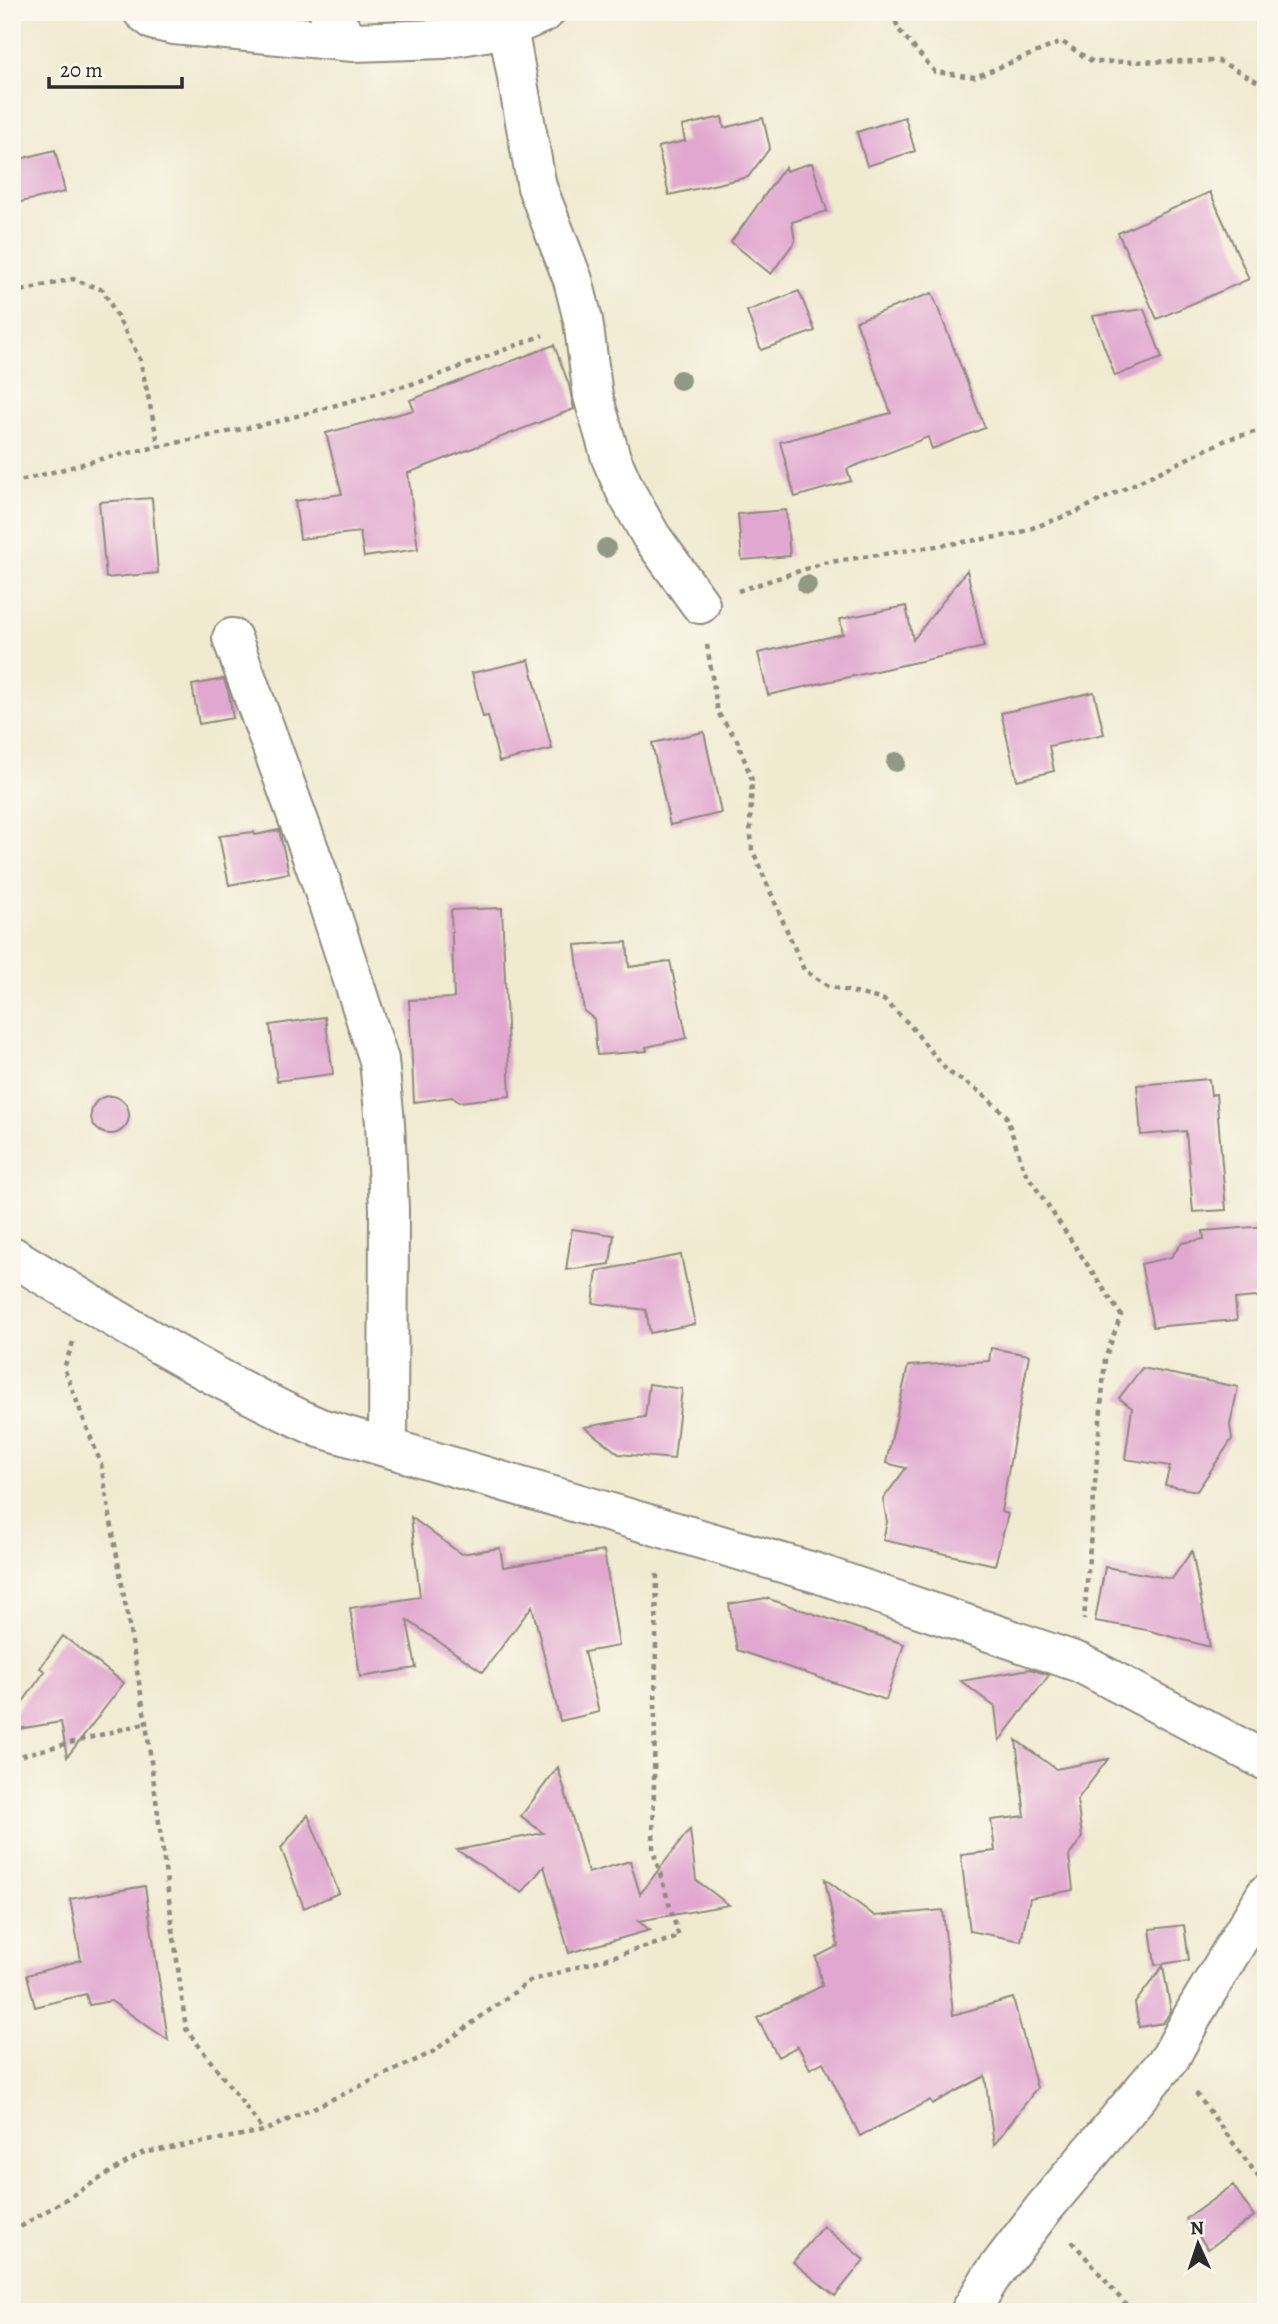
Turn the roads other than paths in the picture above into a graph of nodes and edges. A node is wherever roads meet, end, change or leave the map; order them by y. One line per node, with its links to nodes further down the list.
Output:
1 (143, 12): 5 (street)
2 (329, 12): 5 (street)
3 (545, 12): 4 (street)
4 (508, 28): 5 (street); 6 (street)
5 (353, 42)
6 (700, 604)
7 (232, 638): 9 (street)
8 (12, 1256): 9 (street)
9 (388, 1448): 10 (street)
10 (1266, 1761)
11 (1266, 1894): 12 (street)
12 (970, 2312)

